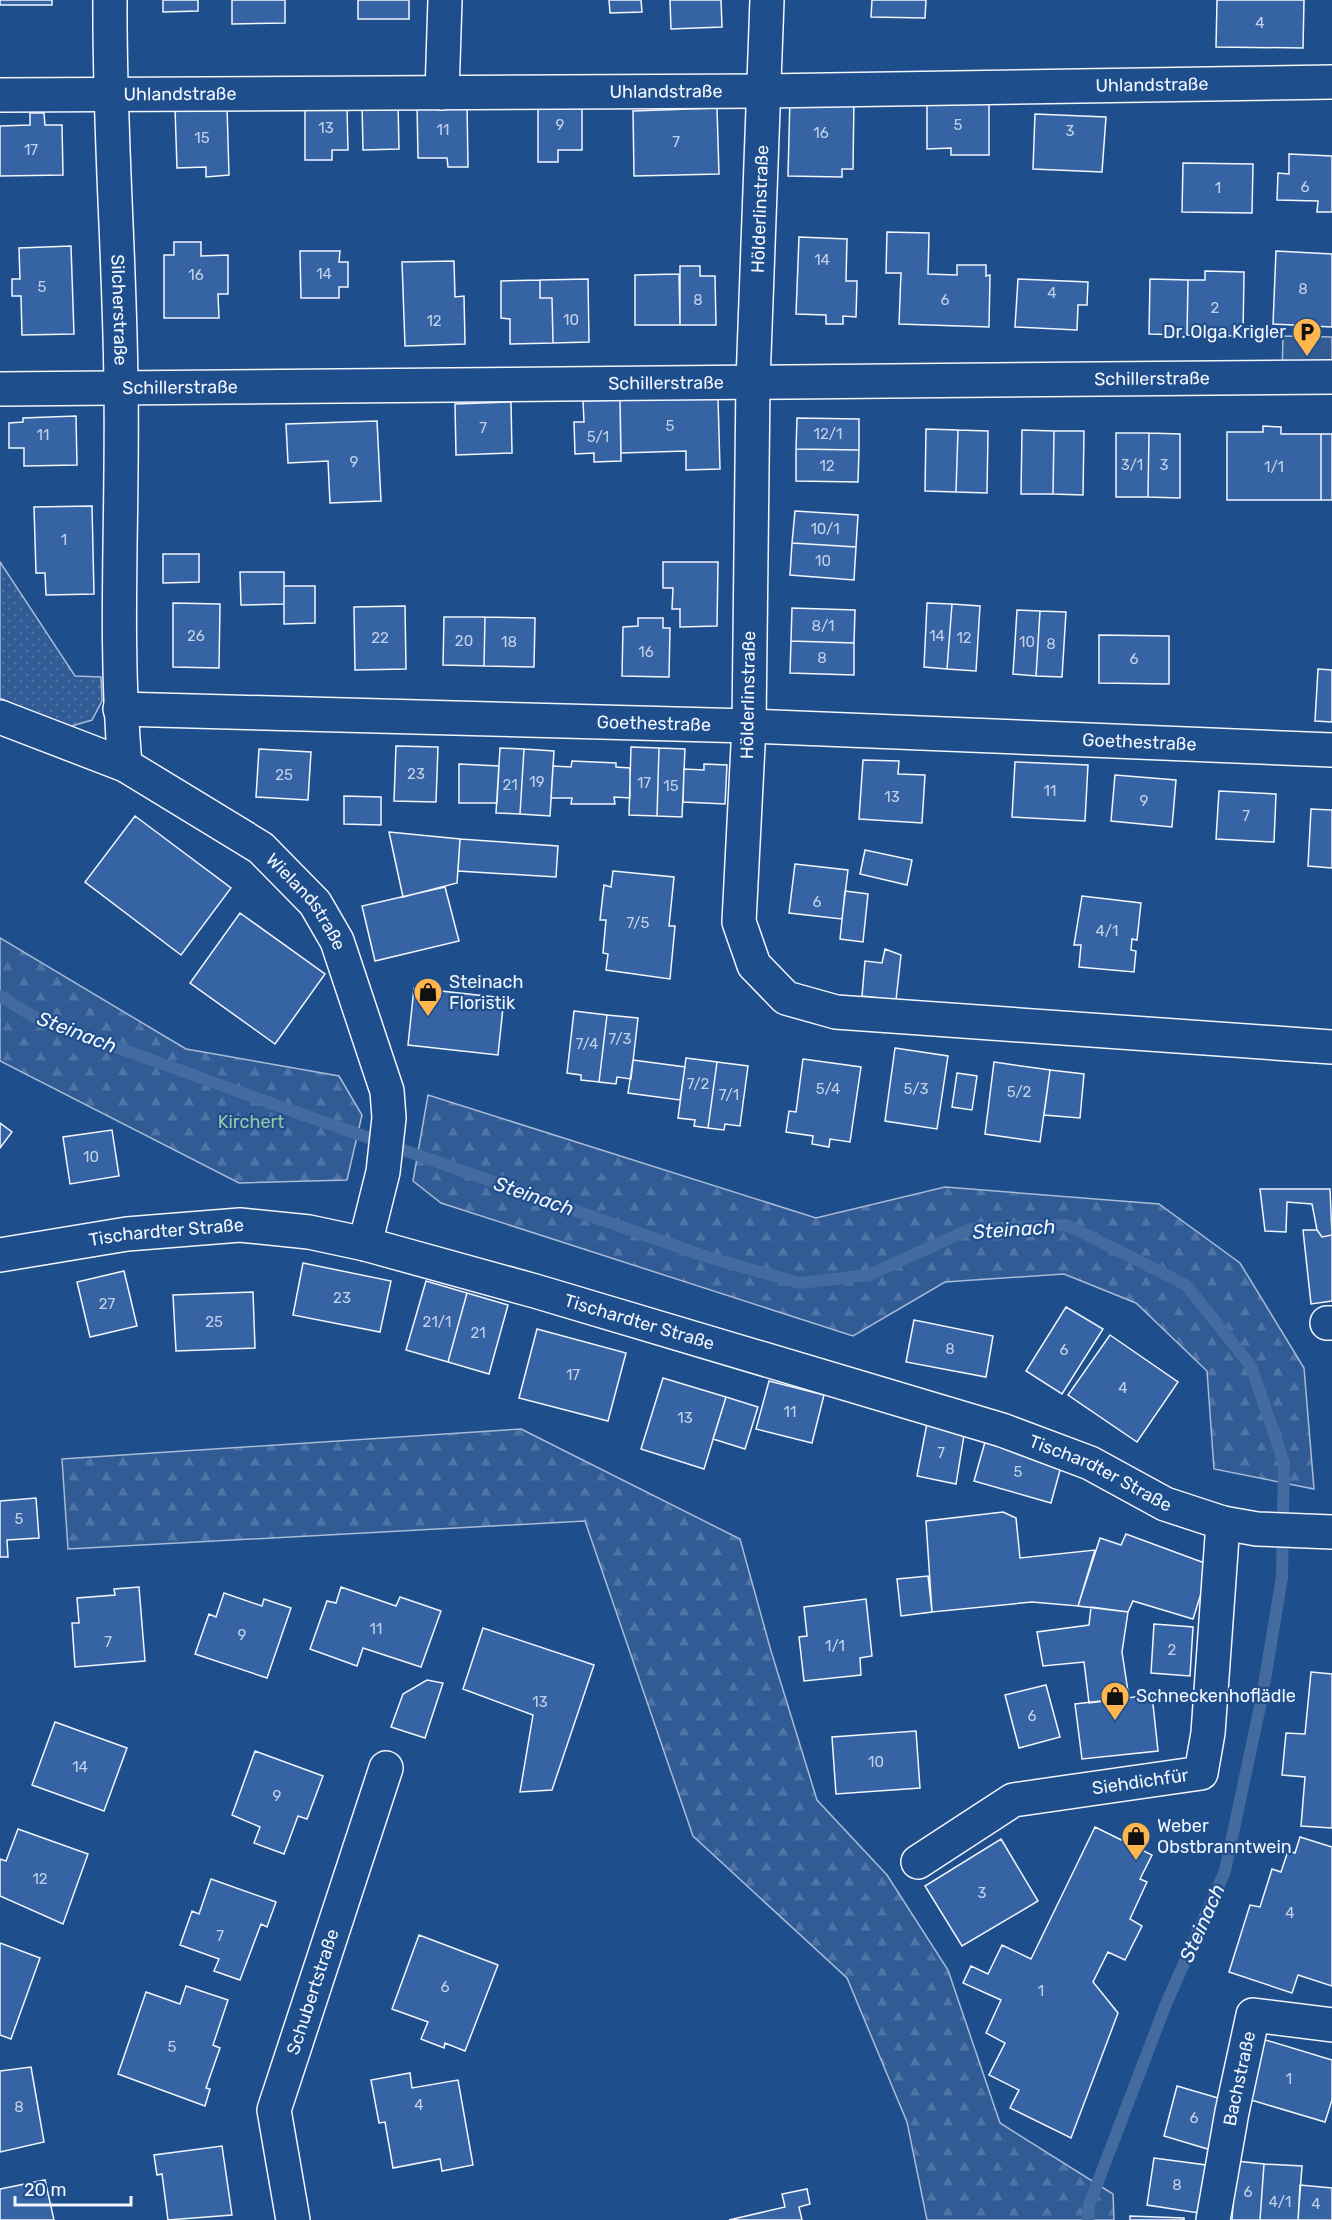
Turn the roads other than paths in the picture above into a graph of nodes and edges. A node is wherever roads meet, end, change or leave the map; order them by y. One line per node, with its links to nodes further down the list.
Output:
1 (110, 0): 7 (street, Silcherstraße)
2 (445, 0): 6 (street)
3 (767, 0): 5 (street, Hölderlinstraße)
4 (1332, 82): 5 (street, Uhlandstraße)
5 (765, 92): 6 (street, Uhlandstraße); 10 (street, Hölderlinstraße)
6 (442, 93): 7 (street, Uhlandstraße)
7 (109, 94): 8 (street, Uhlandstraße); 11 (street, Silcherstraße)
8 (0, 95)
9 (1332, 377): 10 (street, Schillerstraße)
10 (753, 382): 11 (street, Schillerstraße); 15 (street, Hölderlinstraße)
11 (121, 388): 12 (street, Schillerstraße); 13 (street, Silcherstraße)
12 (0, 389)
13 (120, 710): 15 (street, Goethestraße); 17 (street, Silcherstraße)
14 (0, 717): 17 (street, Wielandstraße)
15 (749, 726): 16 (street, Goethestraße); 18 (street, Hölderlinstraße)
16 (1332, 750)
17 (125, 765): 19 (street, Wielandstraße)
18 (1332, 1047)
19 (365, 1244): 20 (street, Tischardter Straße); 21 (street, Tischardter Straße)
20 (0, 1255)
21 (1223, 1523): 22 (street, Tischardter Straße); 24 (street, Siehdichfür)
22 (1320, 1533)
23 (386, 1768): 26 (street, Schubertstraße)
24 (918, 1862)
25 (1332, 2025): 27 (street, Bachstraße)
26 (293, 2220)
27 (1213, 2220)

